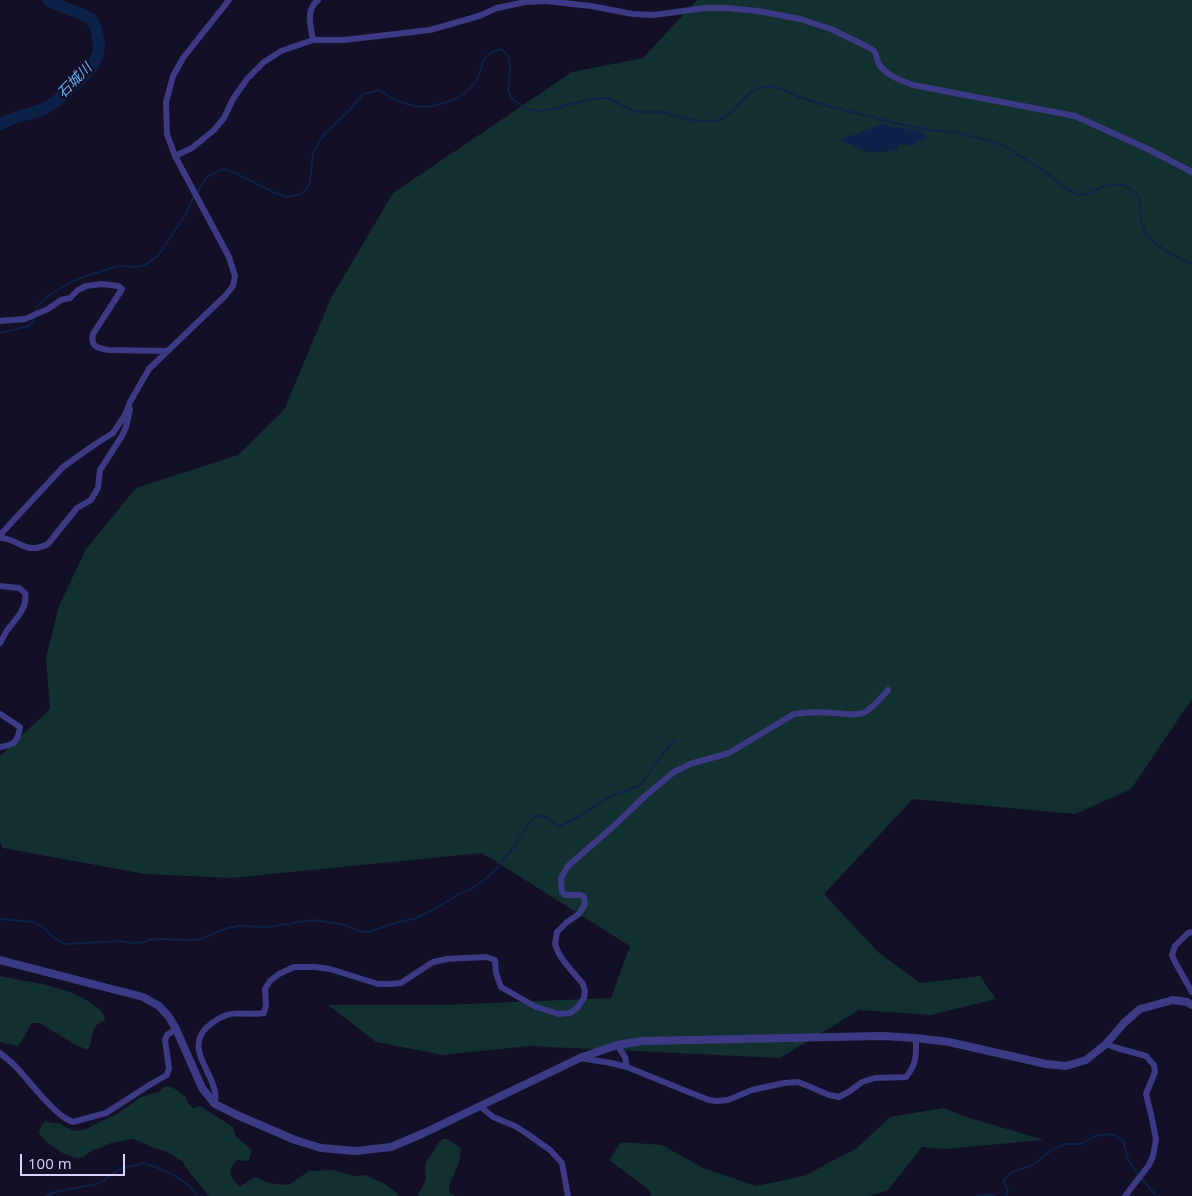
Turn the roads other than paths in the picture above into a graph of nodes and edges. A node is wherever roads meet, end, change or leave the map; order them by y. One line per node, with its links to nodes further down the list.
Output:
1 (229, 0): 6 (street)
2 (311, 0): 4 (street)
3 (318, 0): 4 (street)
4 (310, 10): 5 (street)
5 (313, 40): 6 (street); 7 (street)
6 (175, 156): 9 (street)
7 (1192, 172)
8 (0, 321): 9 (street)
9 (167, 352): 10 (street)
10 (130, 402): 11 (street); 11 (street)
11 (0, 537)
12 (0, 586): 13 (street)
13 (0, 643)
14 (888, 690): 29 (street)
15 (0, 714): 16 (street)
16 (0, 747)
17 (1192, 932): 19 (street)
18 (0, 960): 22 (street)
19 (1192, 992)
20 (1189, 1004): 21 (street); 24 (street)
21 (1192, 1010)
22 (176, 1029): 26 (street); 29 (street)
23 (916, 1038): 24 (street); 25 (street); 28 (street)
24 (1106, 1044): 32 (street)
25 (617, 1045): 27 (street); 28 (street)
26 (0, 1054)
27 (580, 1058): 28 (street); 30 (street)
28 (627, 1067)
29 (215, 1104): 30 (street)
30 (481, 1107): 31 (street)
31 (568, 1196)
32 (1125, 1196)

